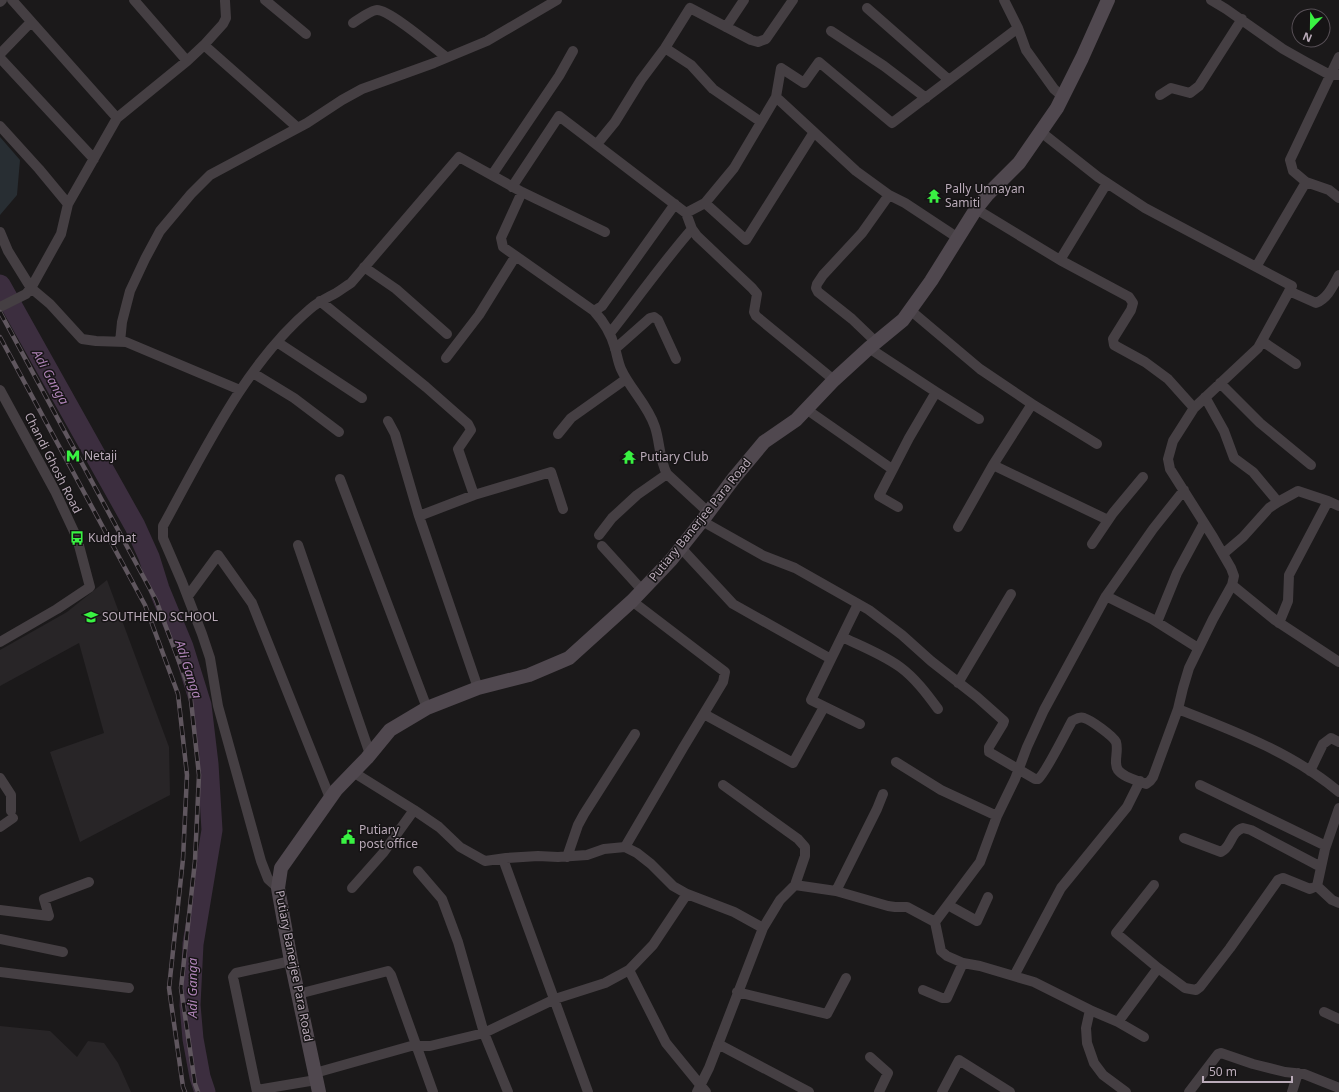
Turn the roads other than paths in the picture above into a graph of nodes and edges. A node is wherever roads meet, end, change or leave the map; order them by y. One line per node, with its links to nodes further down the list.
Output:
1 (12, 0): 13 (street)
2 (134, 0): 26 (street)
3 (225, 0): 19 (street)
4 (265, 0): 18 (street)
5 (557, 0): 23 (street)
6 (744, 0): 15 (street)
7 (794, 0): 15 (street)
8 (1004, 0): 16 (street)
9 (1108, 0): 31 (street, Putiary Banerjee Para Road)
10 (1211, 0): 12 (street)
11 (867, 8): 28 (street)
12 (1242, 19): 27 (street); 29 (street)
13 (31, 22): 22 (street); 33 (street)
14 (353, 23): 23 (street)
15 (726, 27): 20 (street)
16 (1018, 28): 28 (street); 31 (street)
17 (832, 31): 32 (street)
18 (306, 34)
19 (204, 45): 26 (street); 36 (street)
20 (665, 48): 34 (street); 39 (street)
21 (573, 51): 41 (street)
22 (0, 54)
23 (446, 57): 36 (street)
24 (1339, 57): 27 (street)
25 (0, 58): 40 (street)
26 (187, 61): 33 (street)
27 (1334, 75): 42 (street)
28 (949, 80): 32 (street)
29 (1160, 95)
30 (776, 97): 32 (street); 34 (street); 37 (street)
31 (1063, 97): 38 (street, Putiary Banerjee Para Road)
32 (926, 98)
33 (117, 118): 40 (street)
34 (761, 122): 48 (street)
35 (0, 126): 49 (street)
36 (298, 128): 71 (street)
37 (814, 132): 46 (street); 48 (street)
38 (1041, 132): 43 (street); 51 (street, Putiary Banerjee Para Road)
39 (597, 144): 44 (street); 50 (street)
40 (94, 159): 49 (street)
41 (492, 175): 44 (street); 59 (street)
42 (1306, 182): 47 (street); 60 (street)
43 (1107, 183): 58 (street); 60 (street)
44 (512, 187): 45 (street)
45 (522, 192): 55 (street); 57 (street)
46 (889, 195): 56 (street); 73 (street)
47 (1339, 198)
48 (705, 203): 52 (street)
49 (68, 204): 62 (street)
50 (675, 204): 52 (street); 67 (street)
51 (976, 209): 56 (street, Putiary Banerjee Para Road); 58 (street)
52 (686, 213): 53 (street)
53 (692, 229): 68 (street); 80 (street)
54 (0, 232): 62 (street)
55 (605, 232)
56 (958, 238): 66 (street, Putiary Banerjee Para Road)
57 (515, 257): 67 (street); 75 (street)
58 (1060, 260): 88 (street)
59 (364, 267): 64 (street); 69 (street)
60 (1256, 267): 63 (street)
61 (1339, 276): 63 (street)
62 (29, 291): 65 (street); 71 (street)
63 (1289, 291): 70 (street)
64 (320, 301): 72 (street); 102 (street)
65 (0, 307)
66 (910, 310): 73 (street, Putiary Banerjee Para Road); 87 (street)
67 (594, 311): 68 (street)
68 (611, 332): 74 (street)
69 (447, 334)
70 (1262, 341): 77 (street); 81 (street)
71 (123, 342): 83 (street)
72 (277, 342): 78 (street); 86 (street)
73 (872, 345): 80 (street, Putiary Banerjee Para Road); 84 (street)
74 (616, 349): 76 (street); 79 (street)
75 (446, 358)
76 (676, 359)
77 (1296, 364)
78 (252, 373): 83 (street); 92 (street)
79 (626, 379): 93 (street); 98 (street)
80 (834, 380): 89 (street, Putiary Banerjee Para Road)
81 (1220, 383): 85 (street); 96 (street)
82 (0, 390): 129 (street, Chandi Ghosh Road)
83 (240, 390): 122 (street)
84 (936, 392): 90 (street); 97 (street)
85 (1205, 397): 88 (street); 104 (street)
86 (362, 398)
87 (1032, 404): 94 (street); 95 (street)
88 (1194, 408): 101 (street)
89 (806, 409): 97 (street); 109 (street, Putiary Banerjee Para Road)
90 (979, 419)
91 (388, 421): 108 (street)
92 (339, 432)
93 (558, 434)
94 (1097, 444)
95 (994, 465): 110 (street); 112 (street)
96 (1311, 465)
97 (892, 469): 106 (street)
98 (667, 474): 109 (street); 113 (street)
99 (1143, 477): 110 (street)
100 (340, 479): 136 (street)
101 (1184, 490): 111 (street); 123 (street)
102 (474, 495): 107 (street); 108 (street)
103 (1328, 501): 104 (street); 105 (street); 127 (street)
104 (1278, 502): 118 (street)
105 (1339, 506)
106 (898, 507)
107 (563, 509)
108 (419, 516): 134 (street)
109 (705, 517): 117 (street, Putiary Banerjee Para Road); 125 (street)
110 (1108, 520): 114 (street)
111 (1204, 523): 118 (street); 126 (street)
112 (958, 527)
113 (599, 535)
114 (1092, 544)
115 (298, 545): 143 (street)
116 (602, 546): 120 (street)
117 (680, 548): 120 (street, Putiary Banerjee Para Road); 131 (street)
118 (1223, 554): 119 (street)
119 (1232, 585): 127 (street); 130 (street)
120 (642, 590): 124 (street, Putiary Banerjee Para Road)
121 (1011, 594): 133 (street)
122 (188, 596): 154 (street); 170 (street)
123 (1106, 596): 126 (street); 145 (street)
124 (632, 601): 134 (street, Putiary Banerjee Para Road); 139 (street)
125 (858, 604): 128 (street); 133 (street)
126 (1157, 622): 130 (street)
127 (1279, 623): 132 (street)
128 (842, 637): 131 (street); 137 (street)
129 (0, 642)
130 (1198, 648): 138 (street)
131 (831, 659): 135 (street)
132 (1338, 659)
133 (958, 682): 145 (street)
134 (478, 688): 136 (street, Putiary Banerjee Para Road)
135 (824, 707): 139 (street); 140 (street)
136 (427, 708): 143 (street, Putiary Banerjee Para Road)
137 (938, 709)
138 (1178, 709): 147 (street); 149 (street)
139 (704, 714): 161 (street)
140 (860, 724)
141 (635, 734): 162 (street)
142 (1339, 742): 147 (street)
143 (370, 754): 146 (street, Putiary Banerjee Para Road)
144 (896, 762): 157 (street)
145 (1018, 770): 149 (street); 157 (street)
146 (353, 772): 154 (street, Putiary Banerjee Para Road); 156 (street)
147 (1310, 772): 152 (street)
148 (0, 778): 158 (street)
149 (1140, 782): 187 (street)
150 (723, 785): 167 (street)
151 (1200, 785): 160 (street)
152 (1339, 792)
153 (883, 794): 172 (street)
154 (330, 798): 170 (street, Putiary Banerjee Para Road)
155 (1339, 808): 160 (street)
156 (414, 810): 163 (street); 171 (street)
157 (997, 816): 176 (street)
158 (0, 827)
159 (1184, 838): 164 (street)
160 (1326, 846): 164 (street)
161 (626, 848): 162 (street); 173 (street)
162 (567, 857): 163 (street)
163 (503, 859): 193 (street)
164 (1321, 867): 169 (street)
165 (418, 871): 198 (street)
166 (90, 882): 177 (street)
167 (795, 885): 172 (street); 179 (street)
168 (1154, 885): 184 (street)
169 (1317, 886): 175 (street); 184 (street)
170 (278, 888): 182 (street, Putiary Banerjee Para Road)
171 (352, 888)
172 (836, 891): 178 (street)
173 (687, 894): 179 (street); 185 (street)
174 (988, 897): 176 (street)
175 (1339, 903)
176 (948, 905): 178 (street)
177 (0, 910)
178 (935, 922): 183 (street)
179 (763, 928): 191 (street)
180 (0, 939): 181 (street)
181 (63, 952)
182 (291, 961): 192 (street, Putiary Banerjee Para Road); 207 (street)
183 (963, 963): 187 (street); 190 (street)
184 (1158, 968): 197 (street)
185 (629, 970): 193 (street); 206 (street)
186 (0, 972): 189 (street)
187 (1014, 976): 194 (street)
188 (846, 978): 191 (street)
189 (129, 988)
190 (924, 990)
191 (737, 992): 200 (street)
192 (298, 994): 201 (street); 204 (street, Putiary Banerjee Para Road)
193 (555, 999): 198 (street); 210 (street)
194 (1090, 1010): 197 (street); 215 (street)
195 (1324, 1012): 196 (street)
196 (1339, 1019)
197 (1118, 1022): 199 (street)
198 (484, 1033): 201 (street); 209 (street)
199 (1144, 1037)
200 (718, 1044): 206 (street); 211 (street)
201 (416, 1046): 204 (street); 208 (street)
202 (870, 1057): 212 (street)
203 (1298, 1073): 205 (street); 216 (street); 217 (street)
204 (316, 1082): 207 (street)
205 (1339, 1088)
206 (701, 1090)
207 (257, 1091)
208 (433, 1092)
209 (508, 1092)
210 (588, 1092)
211 (809, 1092)
212 (879, 1092)
213 (942, 1092): 214 (street)
214 (1010, 1092)
215 (1126, 1092)
216 (1189, 1092)
217 (1292, 1092)

